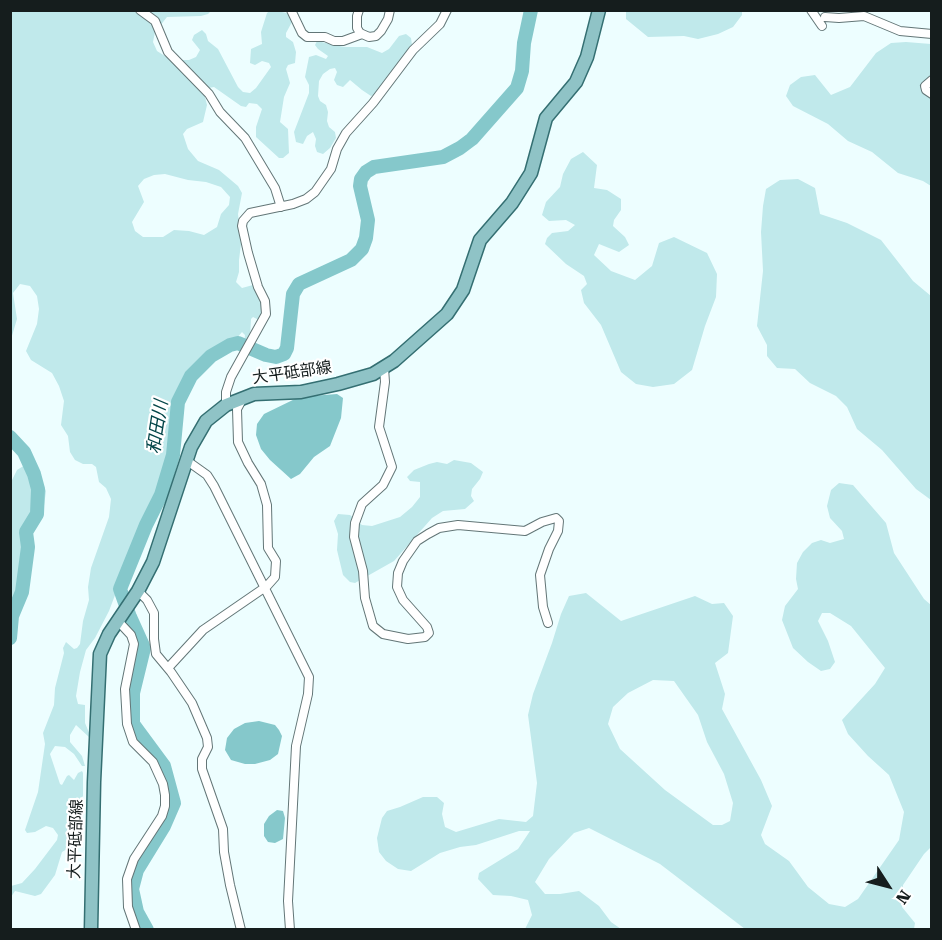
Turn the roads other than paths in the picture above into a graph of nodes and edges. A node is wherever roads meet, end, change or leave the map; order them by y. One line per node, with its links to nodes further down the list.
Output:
1 (140, 10): 13 (street)
2 (291, 10): 9 (street)
3 (359, 10): 9 (street)
4 (390, 10): 9 (street)
5 (447, 10): 13 (street)
6 (598, 10): 14 (main road, 大平砥部線)
7 (811, 10): 8 (street)
8 (827, 14): 10 (street)
9 (362, 34)
10 (932, 34)
11 (932, 80): 12 (street)
12 (932, 94)
13 (281, 207): 16 (street)
14 (384, 368): 15 (main road, 大平砥部線); 21 (street)
15 (244, 397): 16 (main road, 大平砥部線); 18 (street)
16 (226, 405): 17 (main road, 大平砥部線)
17 (186, 460): 18 (street); 19 (main road, 大平砥部線)
18 (264, 588): 22 (street); 26 (street)
19 (138, 591): 20 (main road, 大平砥部線); 22 (street)
20 (118, 621): 23 (main road, 大平砥部線); 24 (street)
21 (548, 623)
22 (168, 668): 25 (street)
23 (91, 930)
24 (136, 930)
25 (241, 930)
26 (290, 930)

